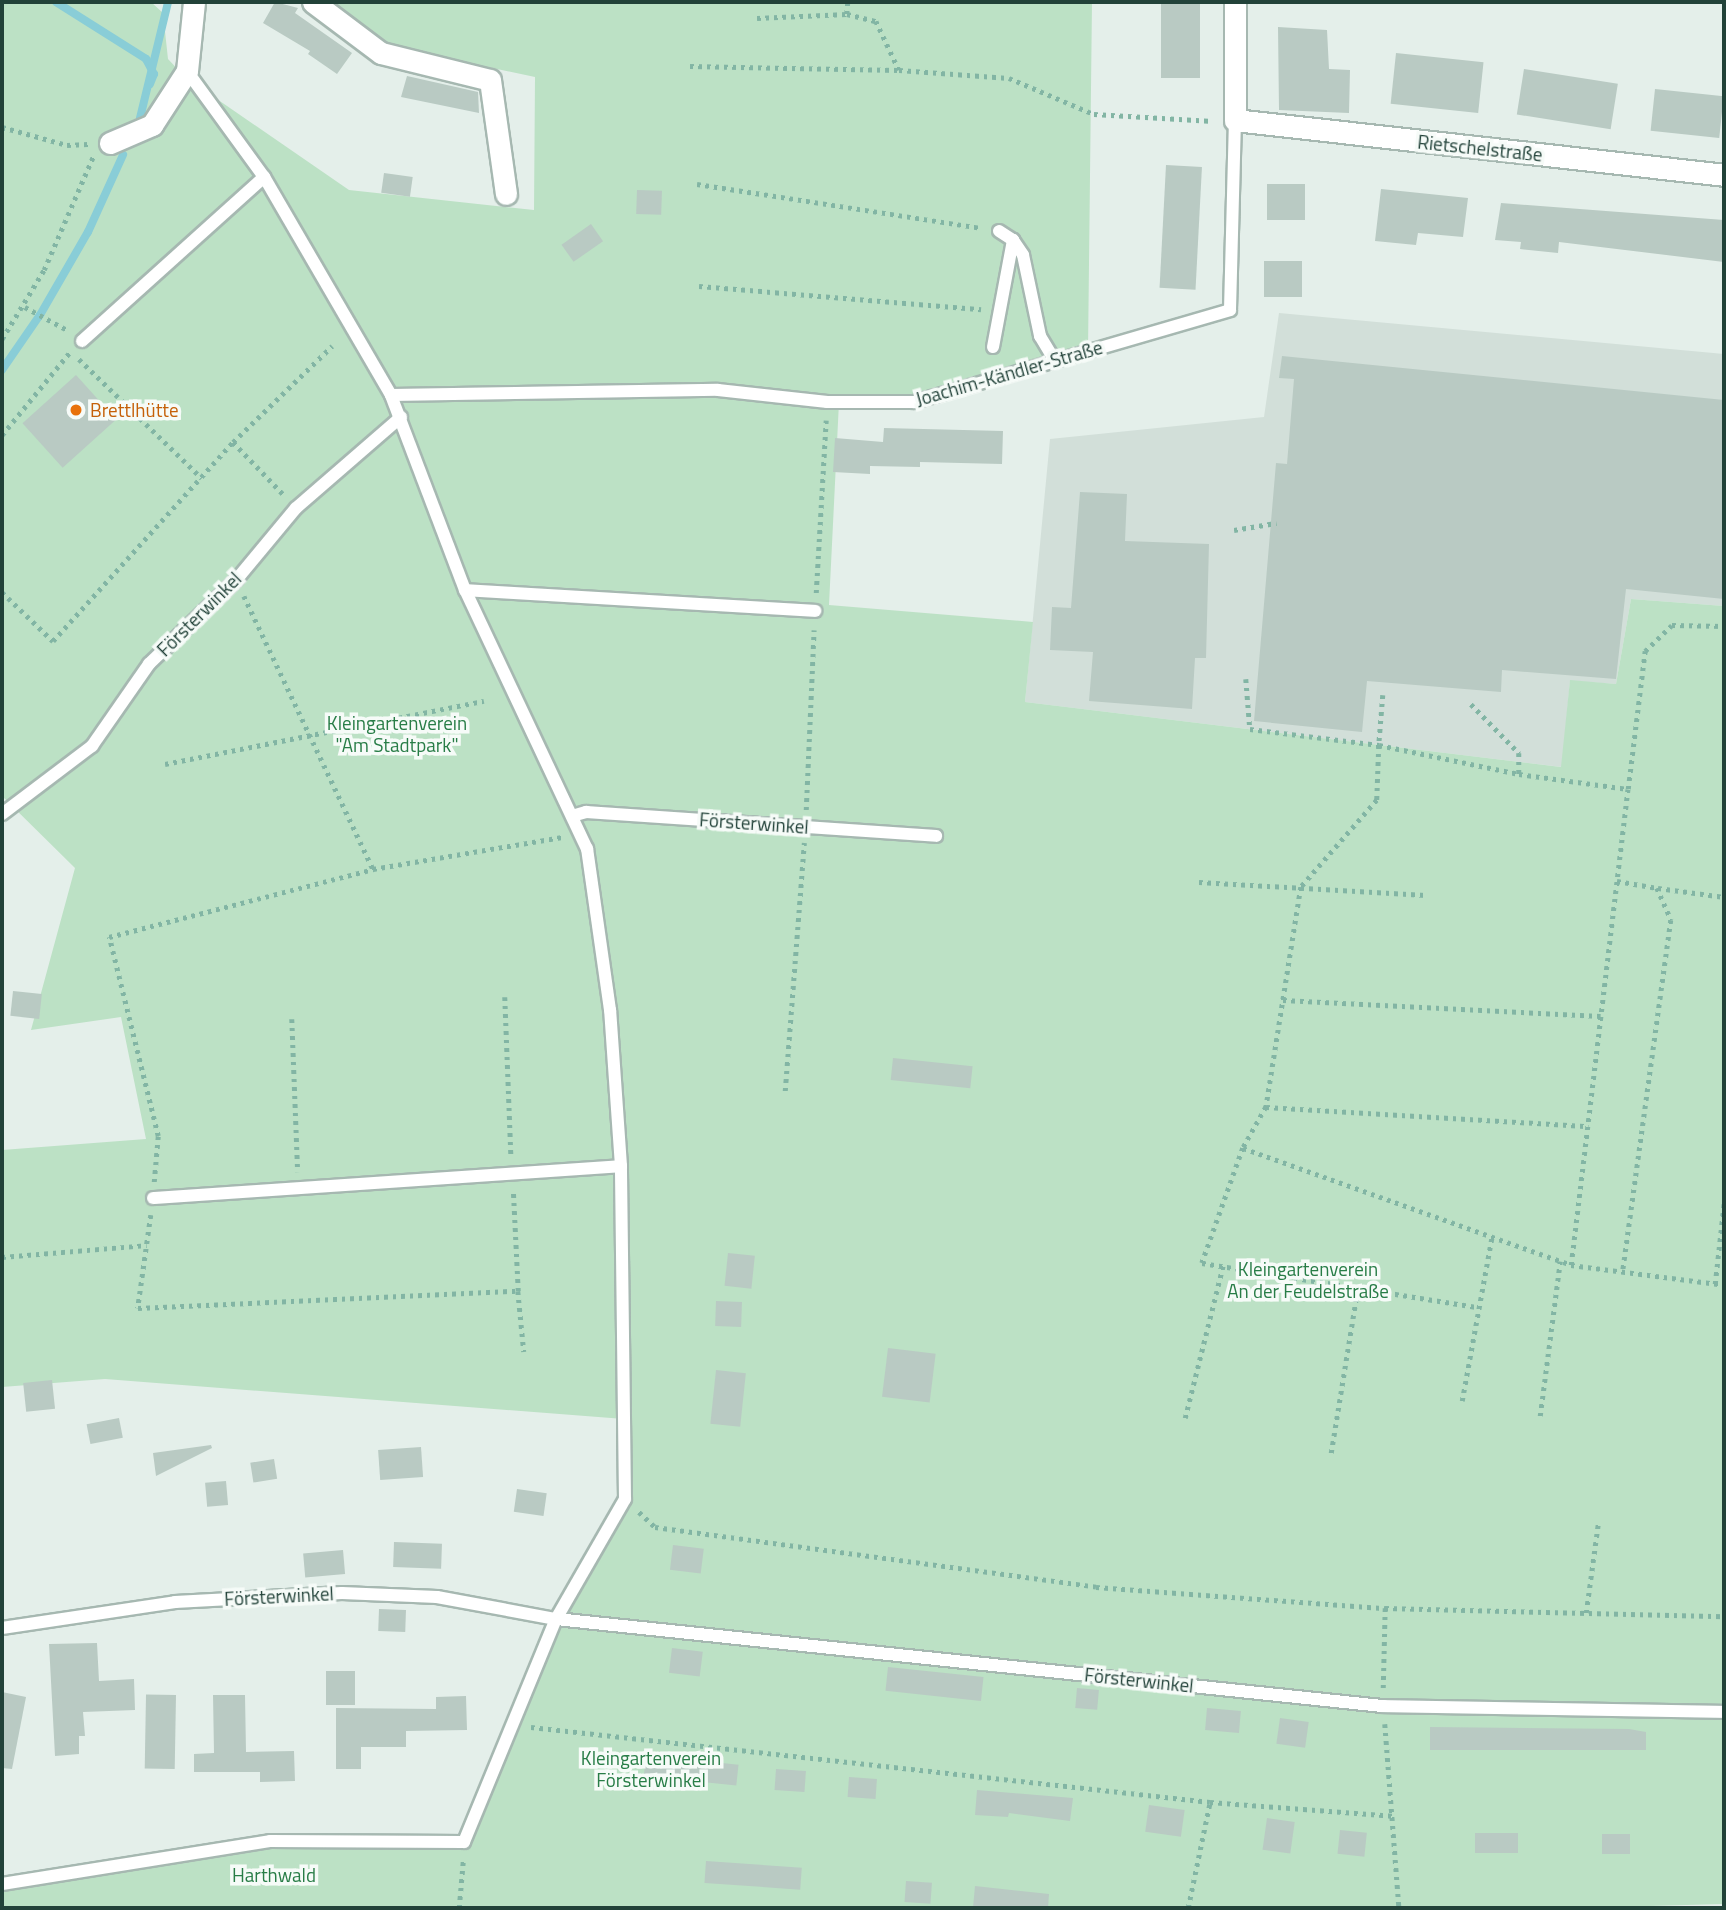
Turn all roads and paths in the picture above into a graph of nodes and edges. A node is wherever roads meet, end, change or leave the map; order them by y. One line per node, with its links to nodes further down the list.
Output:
1 (194, 2): 9 (street)
2 (313, 2): 16 (street)
3 (848, 2): 5 (path)
4 (1235, 2): 10 (street, Joachim-Kändler-Straße)
5 (846, 14): 6 (path); 8 (path)
6 (757, 18)
7 (690, 66): 8 (path)
8 (899, 70): 10 (path)
9 (187, 71): 12 (street); 14 (lane)
10 (1235, 120): 13 (street, Rietschelstraße); 28 (lane, Joachim-Kändler-Straße)
11 (2, 127): 12 (path)
12 (105, 143): 20 (path)
13 (1724, 175)
14 (264, 177): 24 (lane); 29 (lane)
15 (697, 184): 17 (path)
16 (506, 194)
17 (999, 230): 18 (lane)
18 (1013, 240): 21 (lane); 28 (lane)
19 (699, 286): 21 (path)
20 (24, 306): 22 (path); 23 (path)
21 (1000, 311): 26 (lane)
22 (54, 321)
23 (2, 339)
24 (82, 341): 27 (path)
25 (332, 346): 33 (path)
26 (993, 347)
27 (71, 351): 32 (path); 34 (path)
28 (1055, 361): 30 (lane, Joachim-Kändler-Straße)
29 (391, 395): 30 (lane, Joachim-Kändler-Straße); 31 (lane)
30 (827, 402): 41 (path)
31 (401, 417): 35 (lane, Försterwinkel); 39 (lane)
32 (2, 435)
33 (233, 442): 34 (path); 35 (path)
34 (202, 478): 40 (path)
35 (296, 508): 38 (lane, Försterwinkel)
36 (1276, 523): 37 (path)
37 (1234, 530)
38 (237, 579): 47 (path); 52 (lane, Försterwinkel)
39 (465, 590): 41 (lane); 53 (lane)
40 (2, 592)
41 (815, 611): 54 (path)
42 (1724, 626): 51 (path)
43 (1246, 679): 48 (path)
44 (1383, 695): 48 (path)
45 (484, 701): 47 (path)
46 (1471, 704): 50 (path)
47 (310, 737): 49 (path); 57 (path)
48 (1379, 745): 50 (path); 60 (path)
49 (165, 764)
50 (1519, 774): 51 (path)
51 (1628, 789): 58 (path)
52 (2, 814)
53 (572, 816): 54 (lane, Försterwinkel); 55 (lane)
54 (805, 826): 56 (lane, Försterwinkel); 68 (path)
55 (580, 834): 57 (path); 72 (lane)
56 (936, 836)
57 (373, 869): 75 (path)
58 (1617, 881): 61 (path); 66 (path)
59 (1199, 882): 60 (path)
60 (1301, 887): 62 (path); 65 (path)
61 (1657, 888): 63 (path); 83 (path)
62 (1426, 895)
63 (1724, 897)
64 (505, 997): 73 (path)
65 (1283, 1000): 66 (path); 69 (path)
66 (1601, 1016): 70 (path)
67 (292, 1020): 74 (path)
68 (785, 1091)
69 (1266, 1107): 70 (path); 71 (path)
70 (1588, 1126): 81 (path)
71 (1243, 1148): 77 (path); 82 (path)
72 (621, 1167): 73 (lane); 94 (lane)
73 (512, 1172): 74 (lane); 87 (path)
74 (299, 1187): 75 (lane)
75 (153, 1198): 78 (path)
76 (1724, 1202): 84 (path)
77 (1492, 1236): 80 (path); 88 (path)
78 (147, 1245): 79 (path); 87 (path)
79 (2, 1257)
80 (1560, 1261): 81 (path); 91 (path)
81 (1571, 1265): 83 (path)
82 (1223, 1266): 86 (path); 92 (path)
83 (1623, 1272): 84 (path)
84 (1715, 1284): 85 (path)
85 (1724, 1285)
86 (1358, 1286): 88 (path); 93 (path)
87 (518, 1291): 89 (path)
88 (1476, 1307): 90 (path)
89 (524, 1352)
90 (1462, 1401)
91 (1540, 1416)
92 (1185, 1418)
93 (1331, 1453)
94 (625, 1499): 96 (path); 99 (lane)
95 (1598, 1524): 97 (path)
96 (1385, 1608): 97 (path); 101 (path)
97 (1586, 1613): 98 (path)
98 (1724, 1616)
99 (556, 1619): 100 (lane, Försterwinkel); 101 (lane, Försterwinkel); 103 (lane)
100 (2, 1628)
101 (1383, 1706): 102 (lane, Försterwinkel); 105 (path)
102 (1724, 1712)
103 (512, 1725): 104 (path); 106 (lane)
104 (1210, 1802): 105 (path); 109 (path)
105 (1395, 1816): 110 (path)
106 (464, 1842): 107 (lane); 108 (path)
107 (2, 1884)
108 (459, 1908)
109 (1188, 1908)
110 (1399, 1908)

